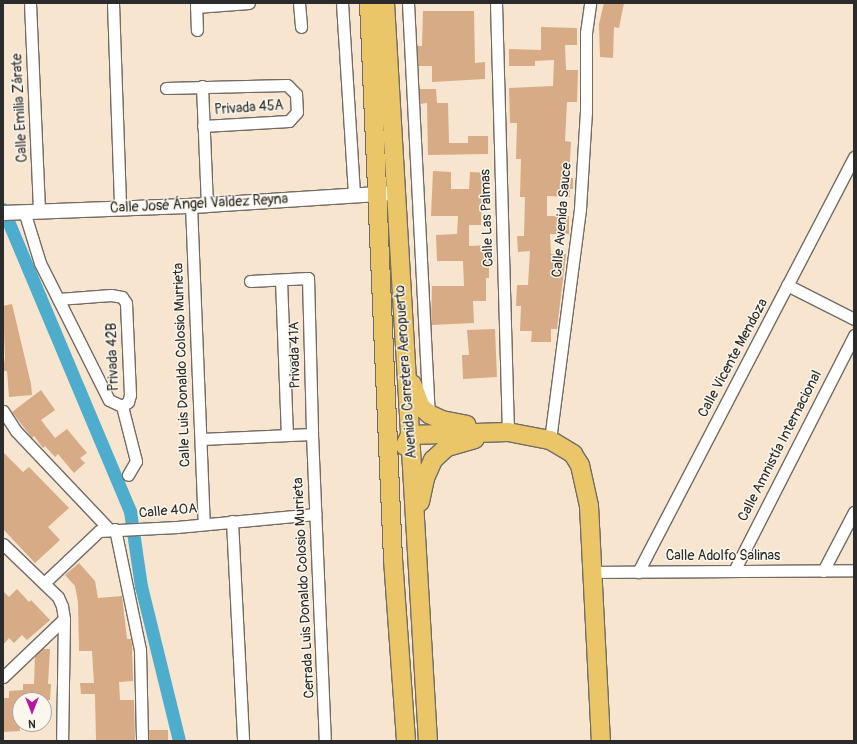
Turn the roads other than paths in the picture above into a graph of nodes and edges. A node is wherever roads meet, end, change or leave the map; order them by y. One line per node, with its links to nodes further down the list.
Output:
1 (30, 3): 24 (street, Calle Emilia Zárate)
2 (113, 3): 22 (street)
3 (249, 3): 11 (street)
4 (299, 3): 12 (street)
5 (342, 3): 19 (street)
6 (369, 3): 18 (main road, Avenida Carretera Aeropuerto)
7 (385, 3): 18 (main road, Avenida Carretera Aeropuerto)
8 (408, 3): 35 (street)
9 (496, 3): 36 (street, Calle Las Palmas)
10 (590, 3): 41 (street, Calle Avenida Sauce)
11 (196, 5): 13 (street)
12 (300, 27)
13 (197, 30)
14 (202, 86): 15 (street, Privada 45A); 16 (street, Privada 45A); 16 (street, Privada 45A)
15 (166, 88)
16 (203, 126): 21 (street, Privada 45A)
17 (854, 157): 28 (street, Calle Vicente Mendoza)
18 (387, 194): 19 (street, Calle José Ángel Valdez Reyna); 32 (main road, Avenida Carretera Aeropuerto); 47 (main road, Avenida Carretera Aeropuerto)
19 (354, 196): 21 (street, Calle José Ángel Valdez Reyna)
20 (190, 205): 21 (street, Calle José Ángel Valdez Reyna); 22 (street, Calle José Ángel Valdez Reyna); 40 (street, Calle Luis Donaldo Colosio Murrieta)
21 (207, 205)
22 (120, 208): 24 (street, Calle José Ángel Valdez Reyna)
23 (23, 211): 24 (street, Calle José Ángel Valdez Reyna); 25 (street, Calle José Ángel Valdez Reyna); 29 (street)
24 (39, 211)
25 (3, 213)
26 (281, 280): 27 (street, Privada 41A); 37 (street, Privada 41A); 38 (street, Privada 41A)
27 (250, 281)
28 (788, 285): 30 (street); 55 (street, Calle Vicente Mendoza)
29 (58, 299): 33 (street); 33 (street, Privada 42B)
30 (854, 319)
31 (854, 335): 53 (street, Calle Amnistía Internacional)
32 (405, 349): 35 (main road); 39 (main road, Avenida Carretera Aeropuerto)
33 (122, 406): 42 (street, Privada 42B)
34 (3, 412): 48 (street)
35 (429, 414): 36 (main road)
36 (505, 432): 39 (main road); 41 (main road); 49 (main road)
37 (312, 434): 38 (street); 44 (street, Cerrada Luis Donaldo Colosio Murrieta)
38 (287, 435): 40 (street)
39 (410, 435): 47 (main road); 49 (main road, Avenida Carretera Aeropuerto)
40 (201, 439): 46 (street, Calle Luis Donaldo Colosio Murrieta)
41 (550, 440): 54 (main road)
42 (128, 475)
43 (854, 512): 51 (street)
44 (315, 514): 45 (street, Calle 40A); 63 (street, Cerrada Luis Donaldo Colosio Murrieta)
45 (232, 521): 46 (street, Calle 40A); 62 (street)
46 (204, 523): 48 (street, Calle 40A)
47 (392, 526): 59 (main road, Avenida Carretera Aeropuerto)
48 (116, 529): 56 (street, Calle 40A); 61 (street)
49 (416, 542): 66 (main road, Avenida Carretera Aeropuerto)
50 (3, 544): 56 (street)
51 (823, 570): 52 (street, Calle Adolfo Salinas); 53 (street, Calle Adolfo Salinas)
52 (854, 570)
53 (734, 571): 55 (street, Calle Adolfo Salinas)
54 (592, 572): 55 (street, Calle Adolfo Salinas); 67 (main road)
55 (638, 572)
56 (44, 583): 57 (street)
57 (64, 619): 58 (street); 60 (street)
58 (3, 677)
59 (402, 696): 64 (main road); 65 (main road, Avenida Carretera Aeropuerto)
60 (62, 741)
61 (142, 741)
62 (243, 741)
63 (325, 741)
64 (400, 741)
65 (406, 741)
66 (428, 741)
67 (601, 741)

